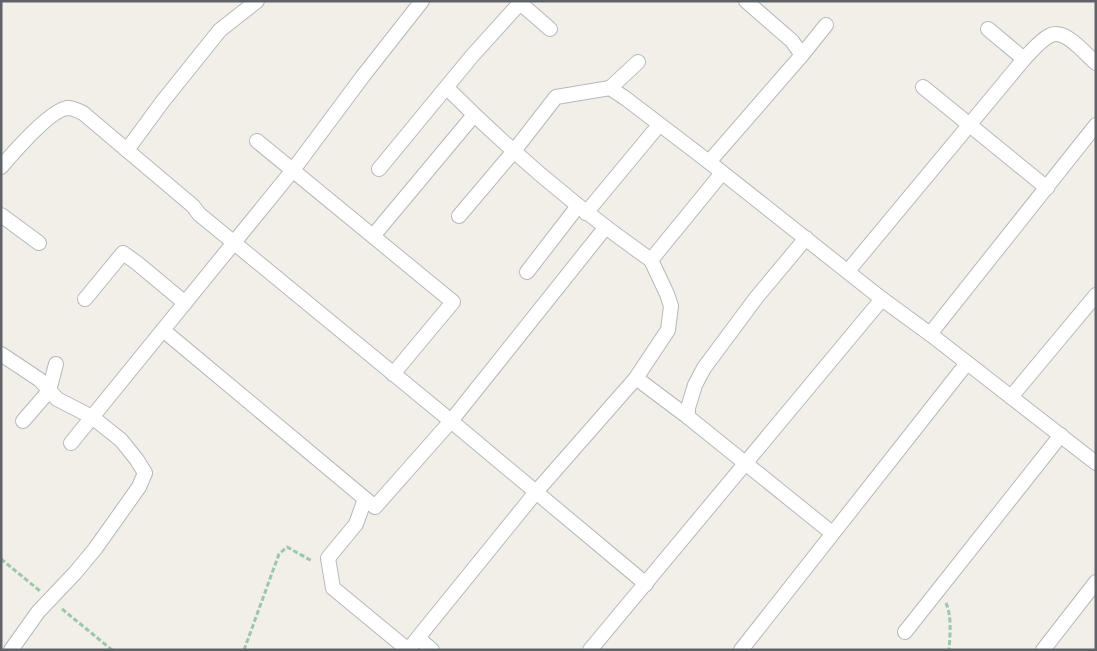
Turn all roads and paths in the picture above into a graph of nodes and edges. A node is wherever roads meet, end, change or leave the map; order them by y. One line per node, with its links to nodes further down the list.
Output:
1 (257, 1): 20 (street)
2 (422, 1): 25 (street)
3 (746, 1): 8 (street)
4 (520, 2): 6 (street); 13 (street)
5 (826, 26): 8 (street)
6 (550, 28)
7 (988, 29): 9 (street)
8 (802, 55): 22 (street)
9 (1024, 59): 11 (street); 16 (street)
10 (638, 62): 14 (street)
11 (1096, 63)
12 (923, 87): 16 (street)
13 (447, 88): 15 (street); 24 (street)
14 (610, 88): 17 (street); 21 (street)
15 (474, 115): 21 (street); 32 (street)
16 (970, 124): 27 (street); 37 (street)
17 (659, 125): 22 (street); 28 (street)
18 (1096, 126): 27 (street)
19 (257, 141): 25 (street)
20 (127, 150): 23 (street); 34 (street)
21 (514, 151): 28 (street); 30 (street)
22 (710, 162): 26 (street)
23 (1, 167)
24 (379, 169)
25 (293, 170): 32 (street); 34 (street)
26 (722, 173): 33 (street); 36 (street)
27 (1047, 188): 44 (street)
28 (582, 209): 31 (street); 38 (street)
29 (1, 215): 35 (street)
30 (459, 216)
31 (605, 228): 36 (street); 55 (street)
32 (373, 236): 48 (street)
33 (806, 238): 37 (street); 53 (street)
34 (235, 242): 42 (street); 48 (street)
35 (39, 243)
36 (651, 260): 49 (street)
37 (848, 271): 41 (street)
38 (527, 272)
39 (1096, 295): 51 (street)
40 (84, 298): 42 (street)
41 (882, 299): 44 (street); 59 (street)
42 (185, 303): 43 (street)
43 (163, 330): 52 (street); 61 (street)
44 (930, 334): 46 (street)
45 (1, 354): 50 (street)
46 (967, 363): 51 (street); 62 (street)
47 (56, 364): 50 (street)
48 (393, 374): 55 (street)
49 (636, 378): 53 (street); 60 (street)
50 (49, 391): 52 (street); 54 (street)
51 (1011, 397): 56 (street)
52 (92, 417): 57 (street); 68 (street)
53 (688, 417): 59 (street)
54 (23, 421)
55 (451, 421): 60 (street); 61 (street)
56 (1061, 435): 58 (street); 67 (street)
57 (71, 443)
58 (1096, 463)
59 (746, 464): 62 (street); 66 (street)
60 (536, 492): 66 (street); 70 (street)
61 (365, 498): 64 (street)
62 (832, 533): 76 (street)
63 (1, 559): 68 (path)
64 (329, 572): 70 (street); 73 (path)
65 (1096, 582): 78 (street)
66 (646, 584): 75 (street)
67 (938, 590): 69 (street); 77 (path)
68 (50, 599): 71 (street); 72 (path)
69 (905, 632)
70 (418, 638): 74 (street)
71 (11, 650)
72 (112, 650)
73 (244, 650)
74 (432, 650)
75 (590, 650)
76 (741, 650)
77 (949, 650)
78 (1043, 650)

